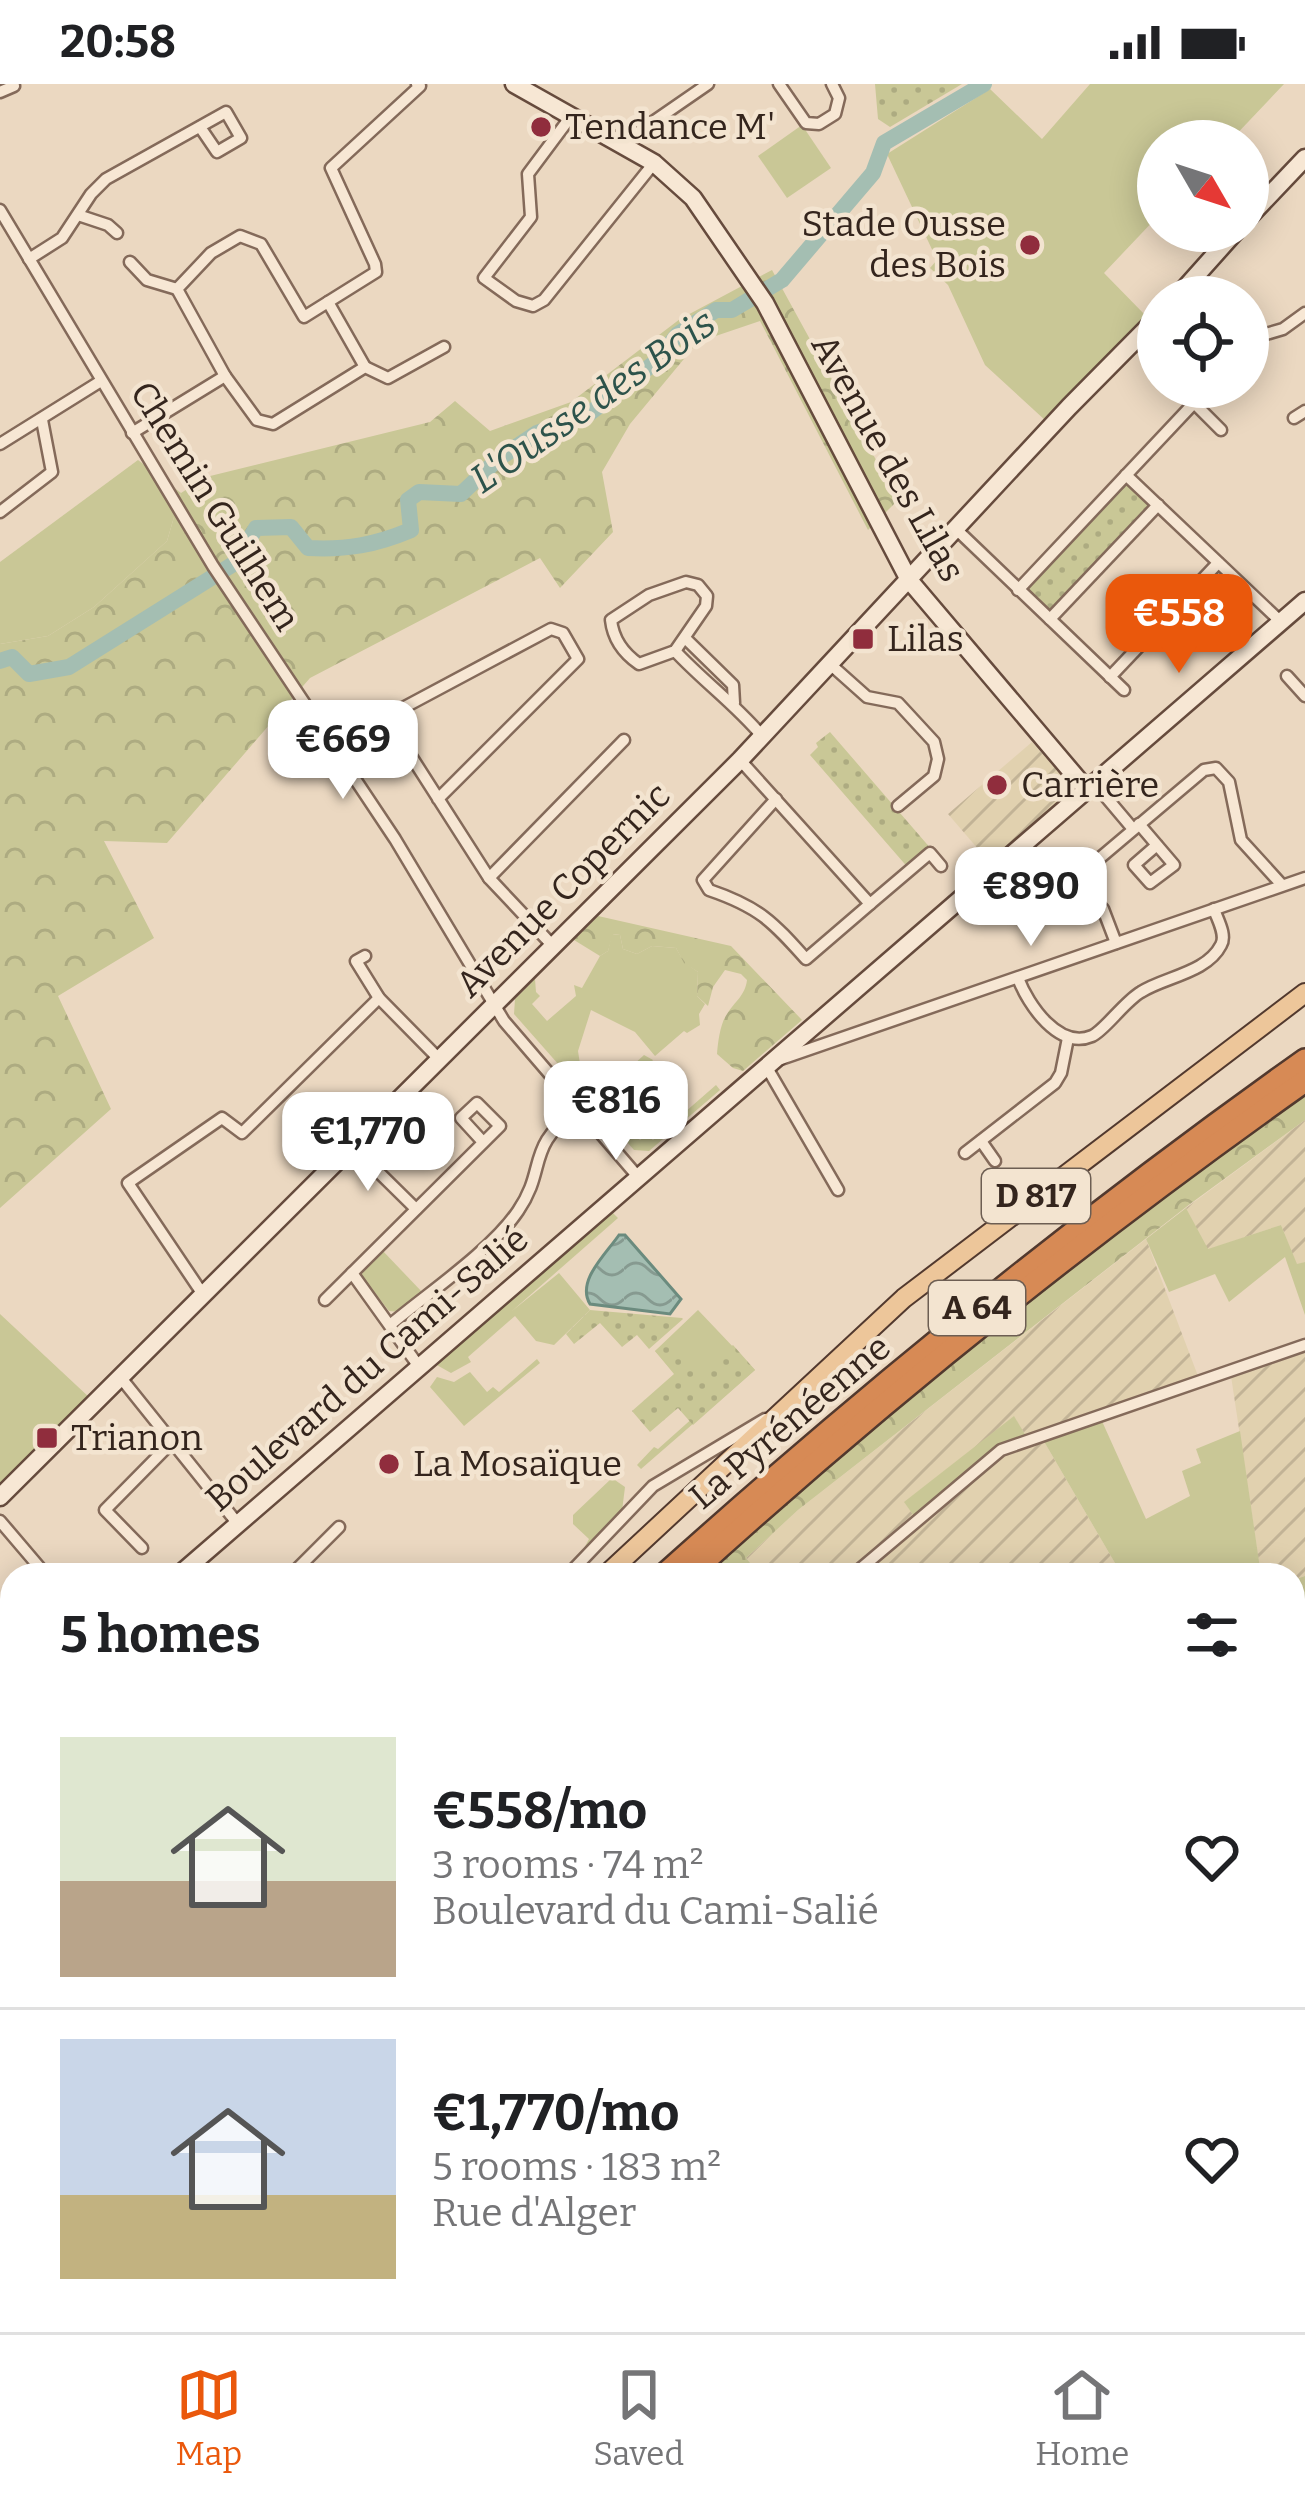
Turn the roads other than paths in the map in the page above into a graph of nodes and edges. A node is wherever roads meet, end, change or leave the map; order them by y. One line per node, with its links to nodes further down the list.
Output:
1 (708, 84): 10 (street)
2 (779, 84): 3 (street)
3 (832, 84)
4 (420, 85): 21 (street)
5 (14, 86): 7 (street)
6 (522, 86): 8 (street, Avenue des Lilas)
7 (0, 92)
8 (572, 115): 10 (street, Avenue des Lilas); 12 (street)
9 (200, 127): 15 (street)
10 (626, 145): 12 (street, Avenue des Lilas)
11 (1305, 158): 13 (street)
12 (654, 163): 42 (street, Avenue des Lilas)
13 (1269, 196)
14 (0, 209): 16 (street, Chemin Guilhem)
15 (78, 215): 17 (street); 19 (street)
16 (5, 232): 19 (street, Chemin Guilhem)
17 (117, 233)
18 (1217, 252): 22 (street)
19 (29, 259): 32 (street, Chemin Guilhem)
20 (130, 262): 24 (street)
21 (376, 272): 23 (street); 25 (street)
22 (1196, 276)
23 (388, 285)
24 (178, 289): 25 (street); 31 (street)
25 (328, 302): 30 (street)
26 (1305, 313): 27 (street)
27 (1269, 333)
28 (1137, 338): 40 (street, Avenue Copernic)
29 (444, 347): 30 (street)
30 (365, 368): 31 (street)
31 (225, 376): 35 (street)
32 (101, 381): 33 (street); 35 (street, Chemin Guilhem)
33 (42, 420): 36 (street); 39 (street)
34 (1221, 430): 37 (street)
35 (132, 433): 76 (street, Chemin Guilhem)
36 (0, 444)
37 (1126, 475): 38 (street); 43 (street)
38 (1158, 505): 41 (street); 45 (street)
39 (0, 512)
40 (956, 529): 42 (street, Avenue Copernic); 43 (street)
41 (1218, 563): 46 (street); 51 (street)
42 (909, 580): 49 (street, Avenue Copernic); 58 (street, Avenue des Lilas)
43 (1018, 590): 45 (street)
44 (1305, 601): 46 (street, Boulevard du Cami-Salié)
45 (1050, 619): 51 (street)
46 (1281, 622): 58 (street, Boulevard du Cami-Salié)
47 (686, 639): 48 (street); 48 (street); 54 (street)
48 (675, 651): 54 (street)
49 (830, 664): 55 (street, Avenue Copernic); 61 (street)
50 (1287, 676): 53 (street)
51 (1110, 677): 52 (street)
52 (1124, 690)
53 (1305, 696)
54 (734, 703): 55 (street)
55 (762, 736): 57 (street, Avenue Copernic)
56 (624, 740): 65 (street)
57 (740, 760): 60 (street); 71 (street, Avenue Copernic)
58 (1091, 787): 62 (street); 80 (street, Boulevard du Cami-Salié)
59 (438, 799): 59 (street); 65 (street)
60 (776, 799): 68 (street); 68 (street)
61 (898, 806)
62 (1136, 827): 63 (street); 67 (street); 70 (street)
63 (1157, 845)
64 (941, 866): 68 (street)
65 (489, 878): 71 (street)
66 (1305, 878): 67 (street)
67 (1282, 885): 69 (street)
68 (870, 904)
69 (1214, 909): 70 (street); 77 (street)
70 (1116, 943): 73 (street)
71 (554, 946): 76 (street, Avenue Copernic)
72 (365, 956): 75 (street)
73 (1018, 978): 77 (street); 80 (street)
74 (1305, 993): 98 (main road, D 817)
75 (379, 998): 78 (street); 92 (street)
76 (494, 1005): 78 (street, Avenue Copernic); 82 (street, Chemin Guilhem)
77 (1068, 1038): 83 (street)
78 (440, 1060): 85 (street, Avenue Copernic)
79 (1305, 1060): 110 (highway, La Pyrénéenne / A 64)
80 (768, 1064): 88 (street, Boulevard du Cami-Salié); 89 (street)
81 (1305, 1081): 111 (highway, La Pyrénéenne / A 64)
82 (579, 1108): 88 (street, Chemin Guilhem); 94 (street)
83 (981, 1141): 86 (street); 87 (street)
84 (483, 1142): 90 (street)
85 (352, 1146): 90 (street); 92 (street, Avenue Copernic)
86 (964, 1154)
87 (995, 1161)
88 (639, 1178): 96 (street, Boulevard du Cami-Salié)
89 (838, 1190)
90 (416, 1209): 91 (street)
91 (352, 1273): 93 (street); 94 (street)
92 (203, 1296): 97 (street, Avenue Copernic)
93 (325, 1300)
94 (390, 1325): 96 (street)
95 (1305, 1345): 112 (street)
96 (421, 1368): 102 (street, Boulevard du Cami-Salié)
97 (121, 1378): 99 (street); 100 (street, Avenue Copernic)
98 (779, 1412): 108 (street); 109 (main road, D 817)
99 (172, 1442): 102 (street); 104 (street)
100 (0, 1497)
101 (0, 1521): 105 (street)
102 (238, 1524): 106 (street, Boulevard du Cami-Salié)
103 (339, 1527): 107 (street)
104 (142, 1548)
105 (36, 1563)
106 (193, 1563)
107 (303, 1563)
108 (579, 1563)
109 (619, 1563)
110 (677, 1563)
111 (702, 1563)
112 (868, 1563)

